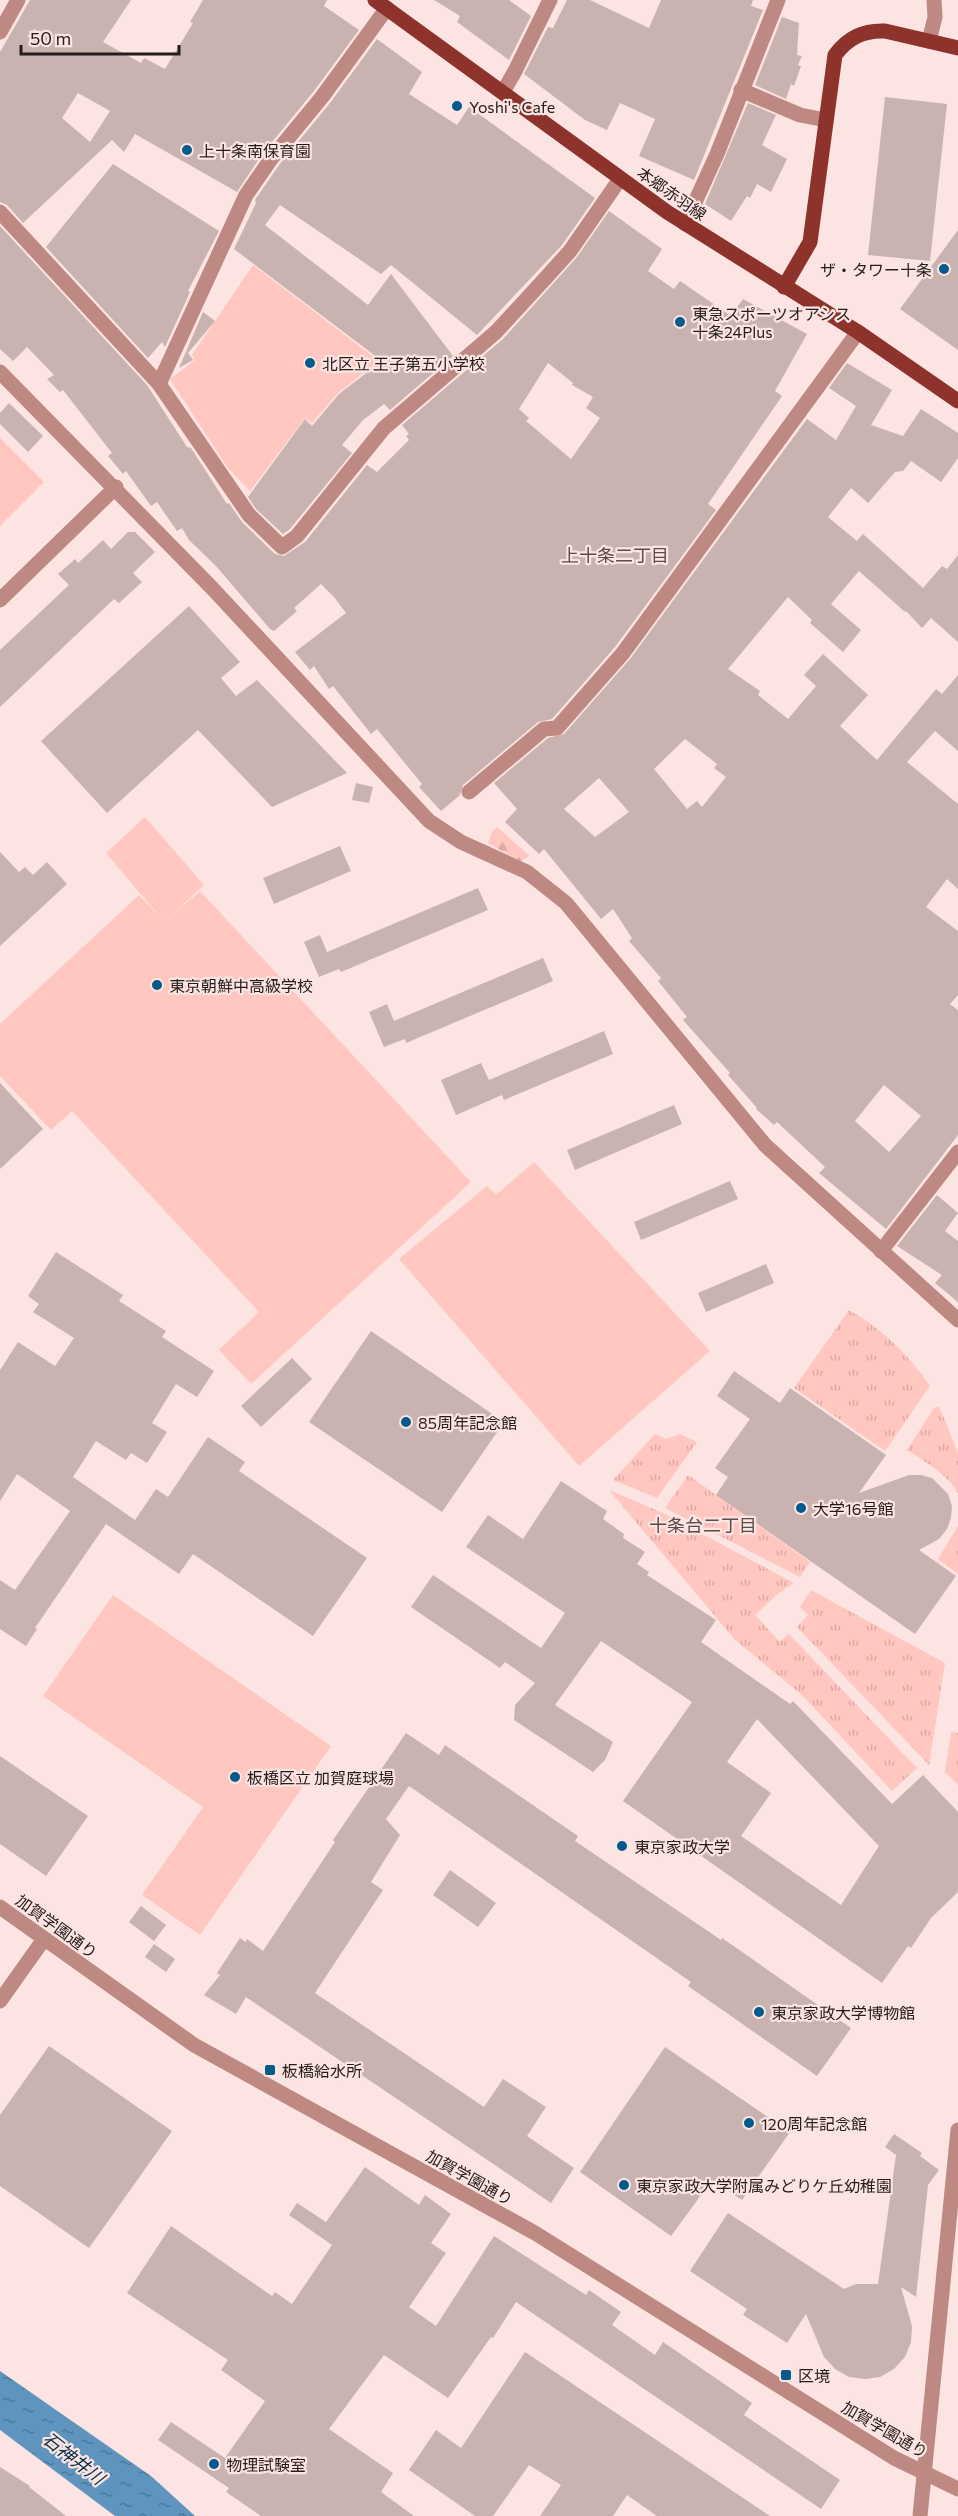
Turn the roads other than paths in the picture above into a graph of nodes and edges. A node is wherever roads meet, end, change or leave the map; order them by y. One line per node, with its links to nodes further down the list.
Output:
1 (18, 0): 6 (street)
2 (550, 0): 10 (street)
3 (778, 0): 9 (street)
4 (934, 0): 7 (street)
5 (381, 4): 10 (main road, 本郷赤羽線); 18 (street)
6 (0, 32)
7 (929, 41): 8 (main road); 11 (main road)
8 (958, 48)
9 (741, 90): 11 (street); 14 (street)
10 (503, 92): 12 (main road, 本郷赤羽線)
11 (826, 120): 15 (main road)
12 (620, 179): 14 (main road, 本郷赤羽線); 18 (street)
13 (0, 212): 18 (street)
14 (685, 224): 15 (main road, 本郷赤羽線)
15 (784, 287): 16 (main road, 本郷赤羽線)
16 (858, 332): 19 (main road, 本郷赤羽線); 22 (street)
17 (0, 372): 20 (street)
18 (159, 384)
19 (958, 401)
20 (116, 488): 21 (street); 24 (street)
21 (0, 600)
22 (469, 792)
23 (958, 1152): 24 (street)
24 (881, 1251): 25 (street)
25 (958, 1320)
26 (0, 1907): 27 (street, 加賀学園通り)
27 (44, 1939): 28 (street); 30 (street, 加賀学園通り)
28 (0, 2001)
29 (958, 2130): 30 (street)
30 (925, 2472): 31 (street, 加賀学園通り); 32 (street)
31 (958, 2489)
32 (920, 2516)

